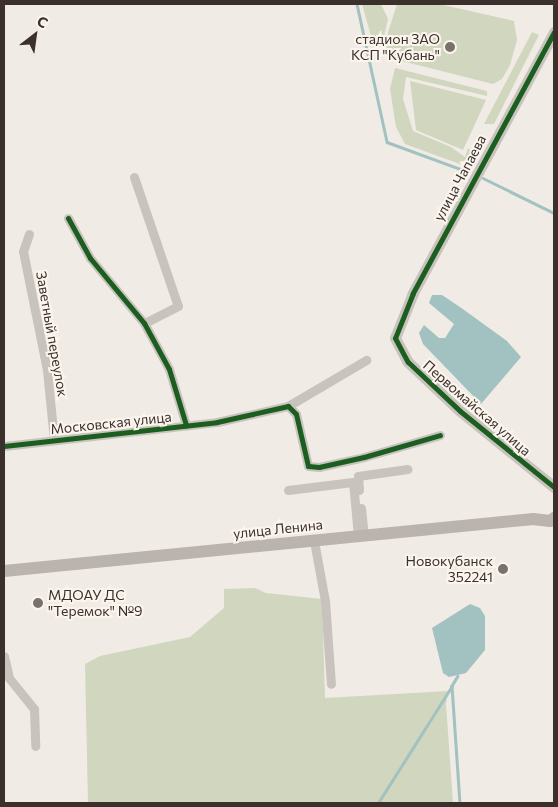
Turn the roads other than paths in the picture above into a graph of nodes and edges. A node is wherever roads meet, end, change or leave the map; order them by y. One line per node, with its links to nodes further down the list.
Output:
1 (554, 32): 6 (street, улица Чапаева)
2 (134, 178): 5 (street)
3 (68, 218): 5 (street)
4 (29, 234): 11 (street, Заветный переулок)
5 (144, 322): 9 (street)
6 (395, 338): 14 (street, Первомайская улица)
7 (366, 360): 8 (street, Московская улица)
8 (288, 406): 9 (street, Московская улица); 10 (street)
9 (186, 425): 11 (street, Московская улица)
10 (440, 435)
11 (54, 440): 12 (street, Московская улица)
12 (4, 446)
13 (408, 469): 17 (street)
14 (554, 488)
15 (288, 490): 17 (street)
16 (553, 523): 17 (main road, улица Ленина)
17 (361, 536): 18 (main road, улица Ленина)
18 (314, 541): 19 (main road, улица Ленина); 21 (street)
19 (4, 571)
20 (4, 656): 22 (street)
21 (331, 684)
22 (35, 746)

